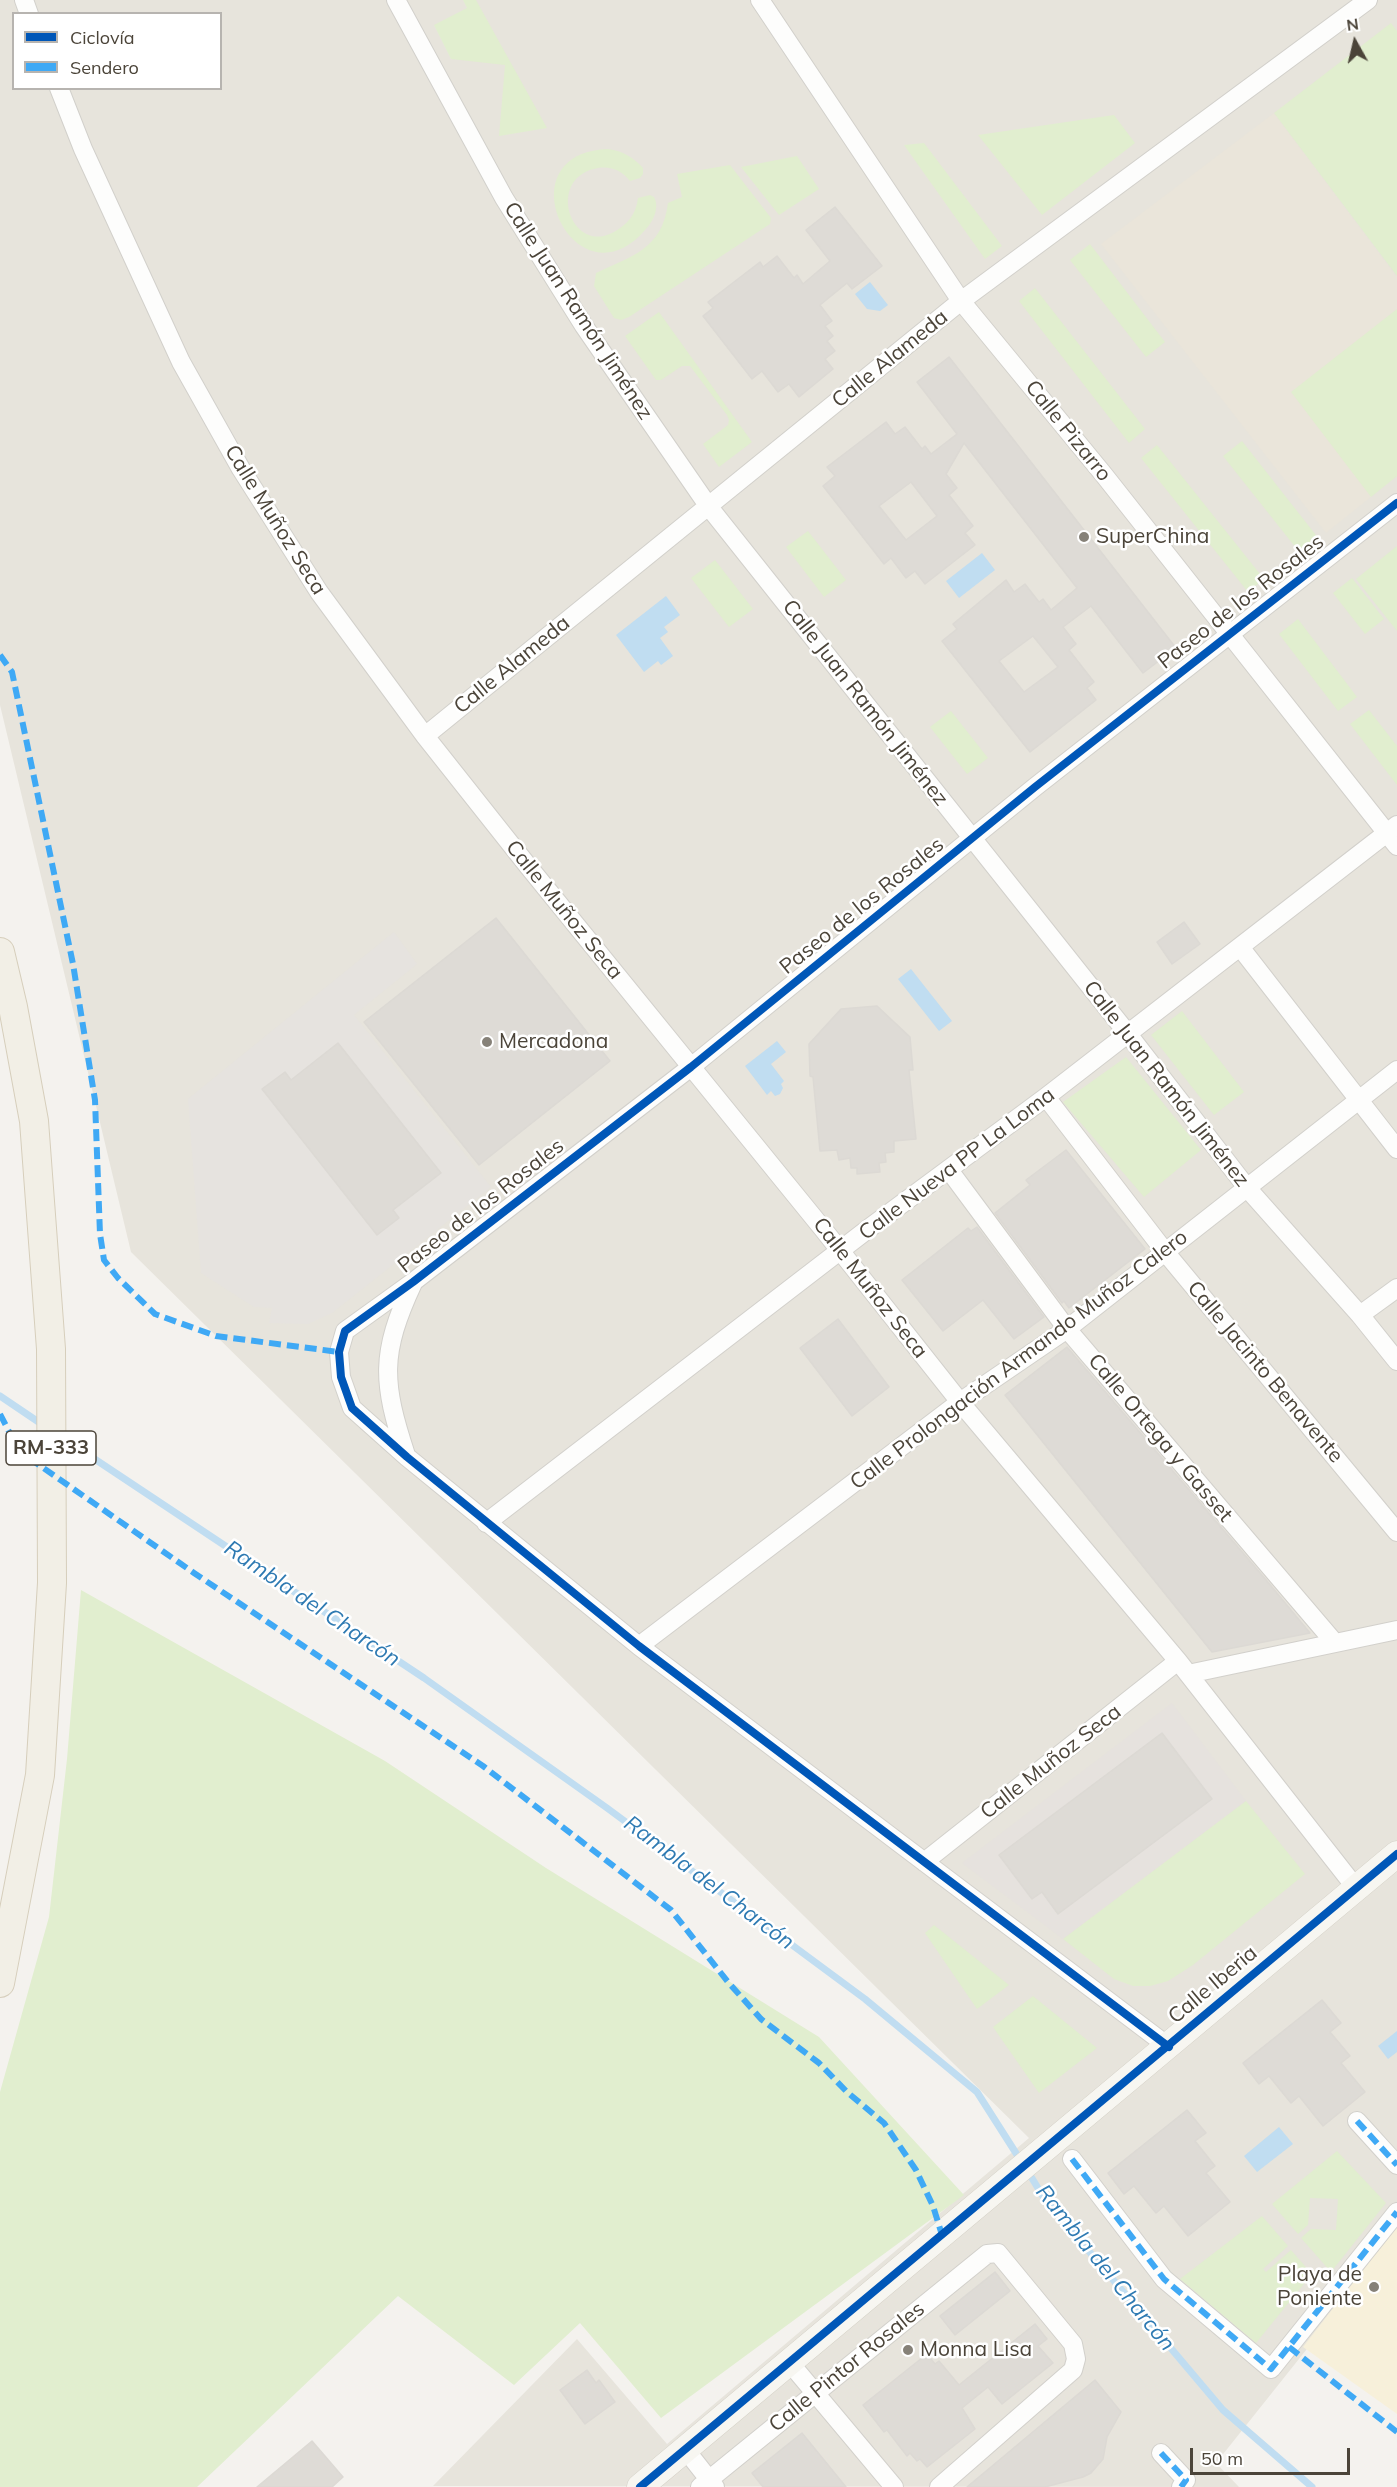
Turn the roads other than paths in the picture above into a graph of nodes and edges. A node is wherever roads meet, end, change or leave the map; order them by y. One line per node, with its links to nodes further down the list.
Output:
1 (396, 0): 7 (street, Calle Juan Ramón Jiménez)
2 (760, 0): 5 (street, Calle Pizarro)
3 (1368, 0): 5 (street, Calle Alameda)
4 (60, 90): 9 (street, Calle Muñoz Seca)
5 (961, 301): 7 (street, Calle Alameda); 8 (street, Calle Pizarro)
6 (1397, 503): 8 (street, Paseo de los Rosales)
7 (709, 507): 9 (street, Calle Alameda); 11 (street, Calle Juan Ramón Jiménez)
8 (1229, 634): 10 (street, Calle Pizarro); 11 (street, Paseo de los Rosales)
9 (425, 736): 15 (street, Calle Muñoz Seca)
10 (1394, 834): 12 (street, Calle Nueva PP La Loma)
11 (973, 839): 14 (street, Calle Juan Ramón Jiménez); 15 (street, Paseo de los Rosales)
12 (1240, 947): 14 (street, Calle Nueva PP La Loma); 18 (street)
13 (0, 952): 40 (main road, RM-333)
14 (1128, 1034): 17 (street, Calle Nueva PP La Loma); 21 (street, Calle Juan Ramón Jiménez)
15 (691, 1067): 22 (street, Calle Muñoz Seca); 24 (street, Paseo de los Rosales)
16 (1397, 1070): 18 (street, Calle Prolongación Armando Muñoz Calero)
17 (1046, 1097): 20 (street, Calle Nueva PP La Loma); 23 (street, Calle Jacinto Benavente)
18 (1359, 1101): 19 (street); 21 (street, Calle Prolongación Armando Muñoz Calero)
19 (1397, 1149)
20 (949, 1170): 22 (street, Calle Nueva PP La Loma); 27 (street, Calle Ortega y Gasset)
21 (1248, 1189): 23 (street, Calle Prolongación Armando Muñoz Calero); 26 (street, Calle Juan Ramón Jiménez)
22 (840, 1252): 29 (street, Calle Muñoz Seca); 31 (street, Calle Nueva PP La Loma)
23 (1166, 1253): 27 (street, Calle Prolongación Armando Muñoz Calero); 32 (street, Calle Jacinto Benavente)
24 (413, 1282): 30 (street); 30 (street, Paseo de los Rosales)
25 (1397, 1288): 26 (street)
26 (1360, 1315): 28 (street, Calle Juan Ramón Jiménez)
27 (1067, 1329): 29 (street, Calle Prolongación Armando Muñoz Calero); 34 (street, Calle Ortega y Gasset)
28 (1397, 1361)
29 (960, 1402): 35 (street, Calle Prolongación Armando Muñoz Calero); 36 (street, Calle Muñoz Seca)
30 (407, 1457): 31 (street)
31 (486, 1523): 35 (street)
32 (1397, 1532)
33 (1397, 1630): 34 (street)
34 (1335, 1643): 36 (street)
35 (639, 1646): 38 (street)
36 (1183, 1668): 38 (street, Calle Muñoz Seca); 39 (street, Calle Muñoz Seca)
37 (1397, 1854): 39 (main road, Calle Iberia)
38 (924, 1862): 41 (street)
39 (1356, 1887): 41 (main road, Calle Iberia)
40 (0, 1983)
41 (1169, 2047): 46 (main road, Calle Iberia)
42 (1357, 2121): 44 (street)
43 (1072, 2159): 45 (street)
44 (1397, 2165)
45 (1397, 2212)
46 (790, 2363): 47 (street); 48 (main road, Calle Iberia)
47 (816, 2393): 50 (street, Calle Pintor Rosales); 52 (street); 53 (street, Calle Pintor Rosales)
48 (685, 2450): 50 (street); 51 (main road, Calle Iberia)
49 (1161, 2453): 54 (street)
50 (708, 2484)
51 (640, 2487)
52 (894, 2487)
53 (939, 2487)
54 (1181, 2487)

